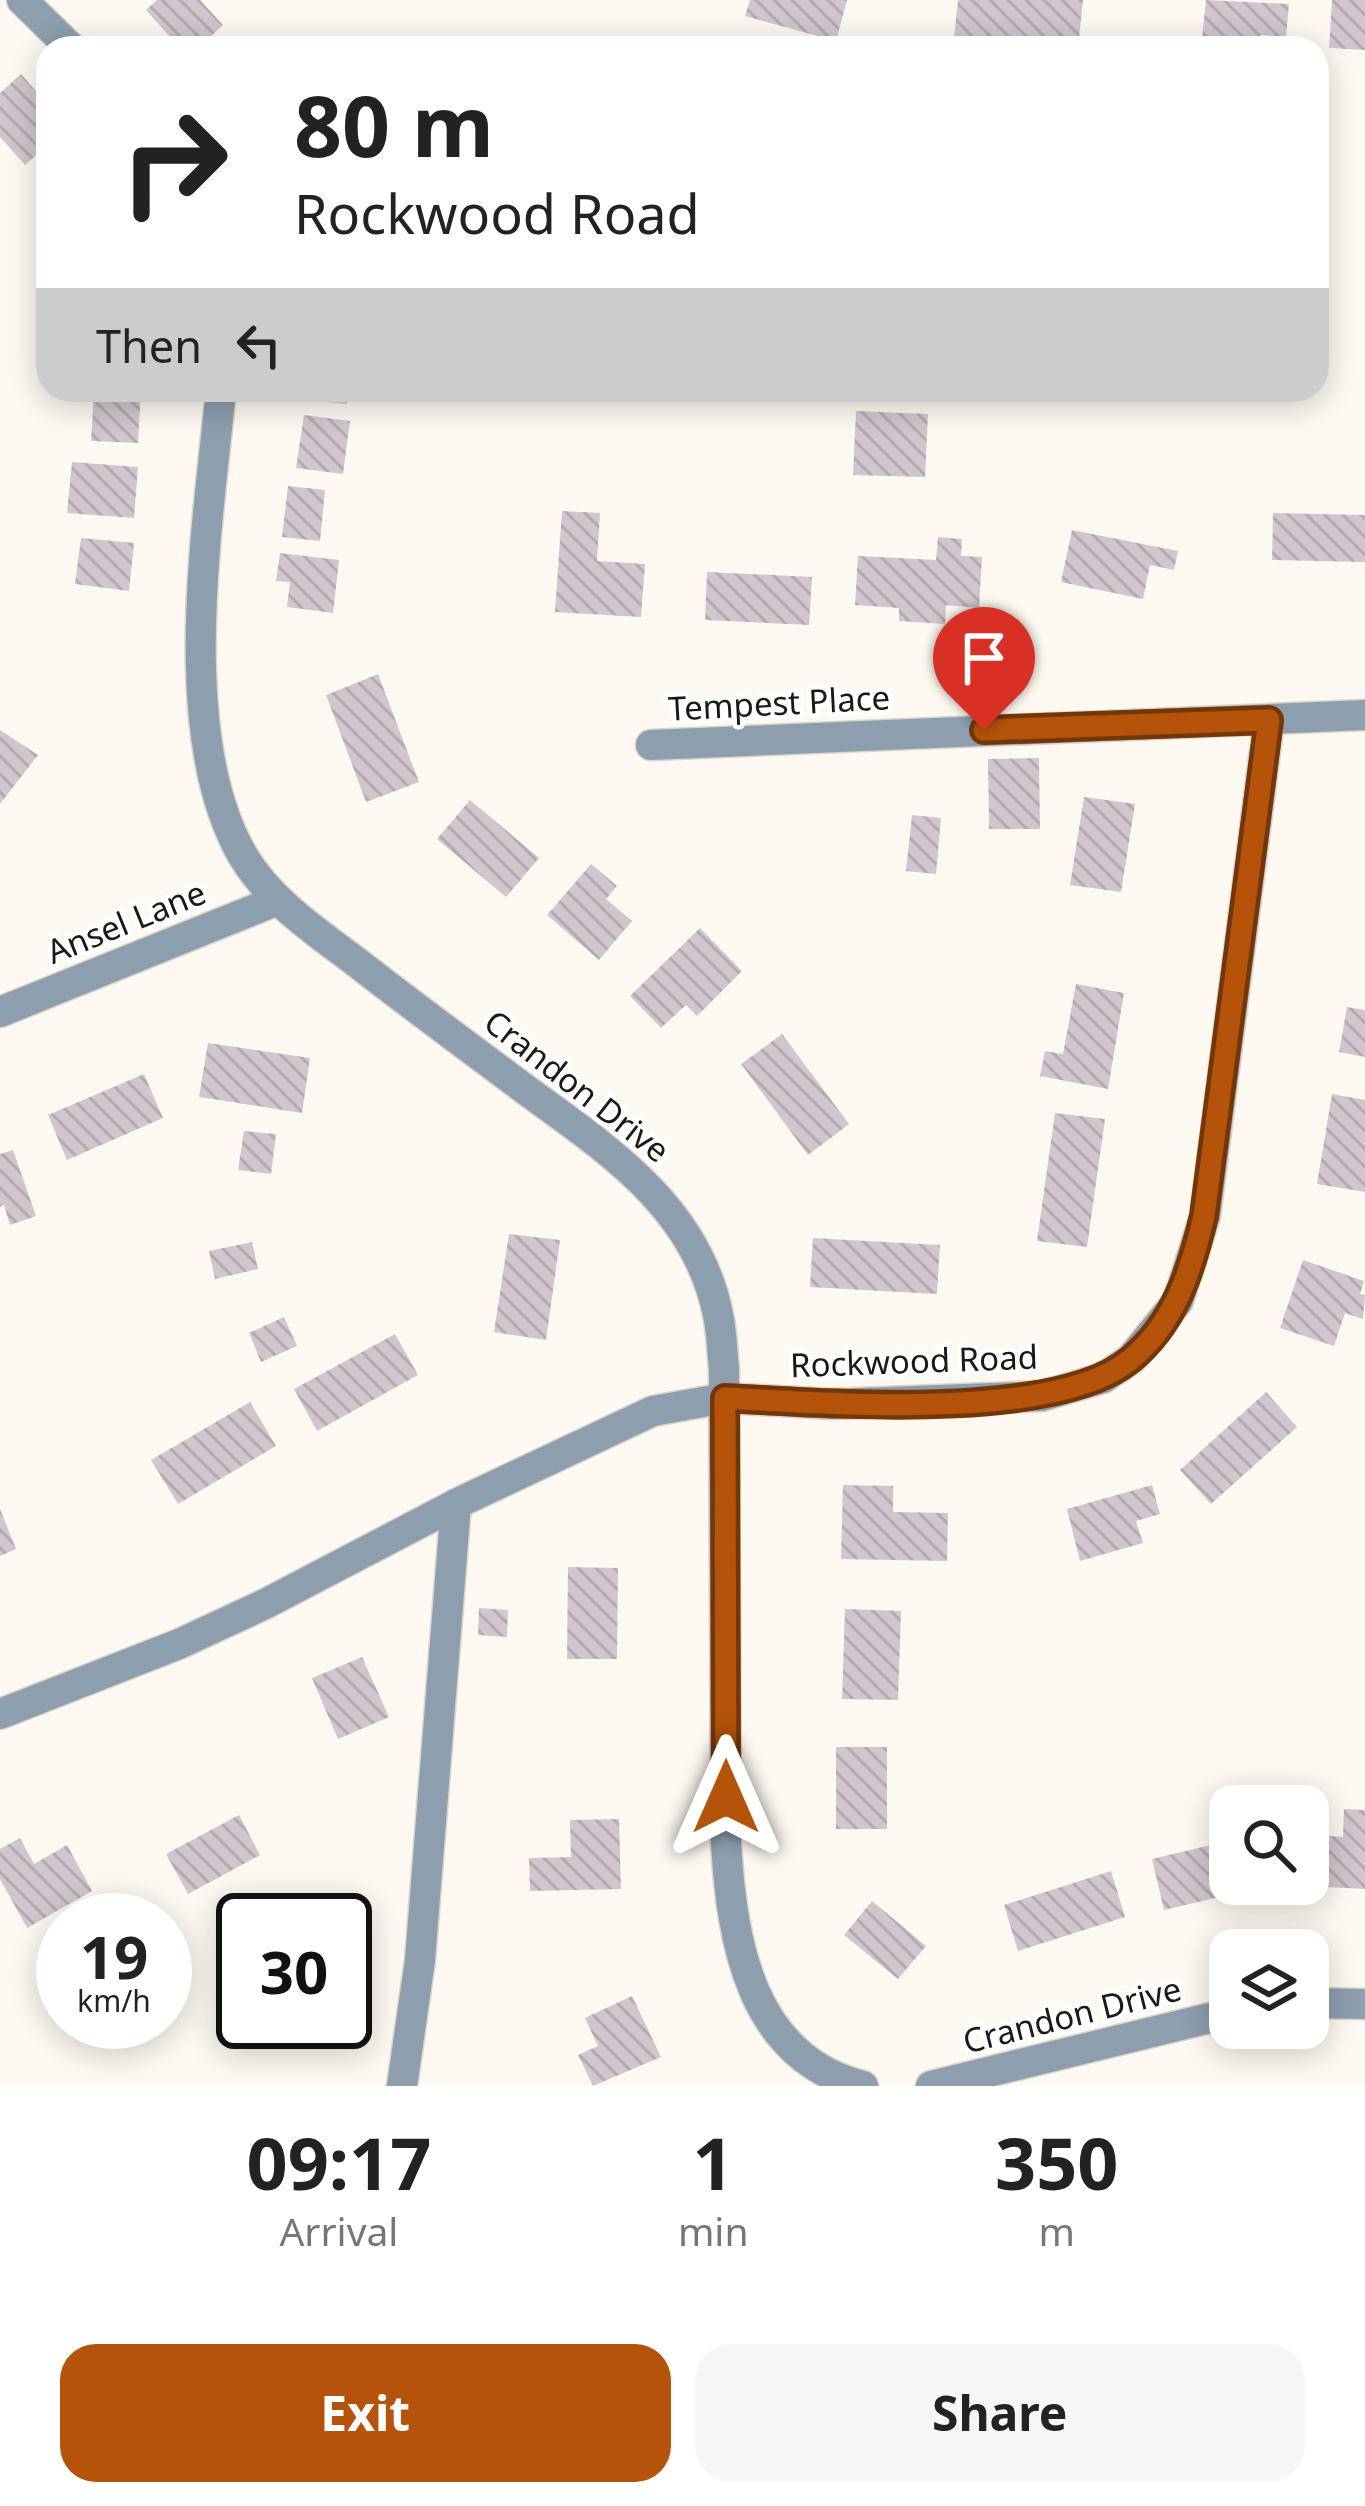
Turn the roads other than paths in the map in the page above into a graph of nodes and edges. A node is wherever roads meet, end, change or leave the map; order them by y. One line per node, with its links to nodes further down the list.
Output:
1 (22, 0): 2 (street)
2 (59, 36)
3 (220, 402): 7 (street, Crandon Drive)
4 (1365, 715): 5 (street)
5 (1269, 720): 6 (street, Tempest Place); 9 (street, Rockwood Road)
6 (651, 745)
7 (278, 900): 8 (street, Ansel Lane); 9 (street, Crandon Drive)
8 (0, 1012)
9 (725, 1398): 10 (street, Rockwood Road); 16 (street, Crandon Drive)
10 (456, 1504): 11 (street, Rockwood Road); 15 (street)
11 (0, 1714)
12 (1329, 2003): 13 (street)
13 (1365, 2004)
14 (1209, 2018): 17 (street, Crandon Drive)
15 (402, 2086)
16 (863, 2086)
17 (931, 2086)

